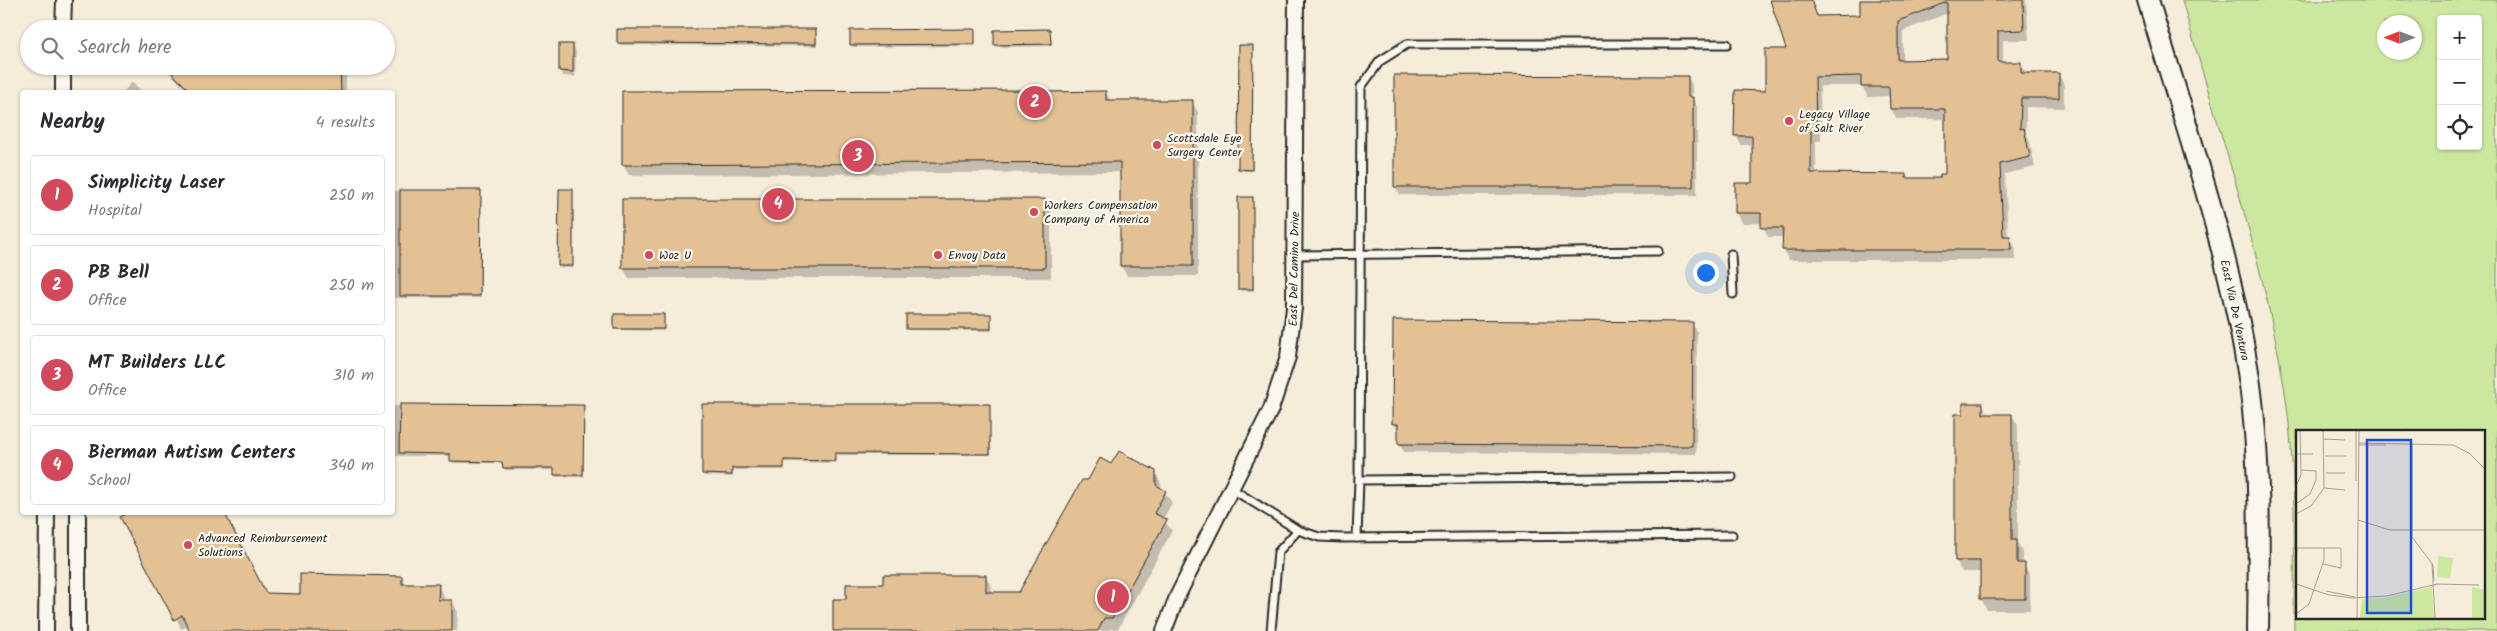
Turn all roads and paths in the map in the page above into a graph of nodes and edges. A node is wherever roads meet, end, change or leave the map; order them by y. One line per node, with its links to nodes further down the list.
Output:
1 (64, 0): 4 (street)
2 (1296, 0): 11 (street, East Del Camino Drive)
3 (2148, 0): 25 (main road, East Via De Ventura)
4 (63, 20)
5 (1727, 44): 9 (lane)
6 (63, 75): 7 (street)
7 (63, 90)
8 (1658, 251): 9 (lane)
9 (1360, 254): 11 (lane); 14 (lane)
10 (1731, 254): 12 (lane)
11 (1295, 255): 15 (street, East Del Camino Drive)
12 (1733, 294)
13 (1732, 477): 14 (lane)
14 (1359, 480): 20 (lane)
15 (1232, 489): 18 (lane); 23 (street, East Del Camino Drive)
16 (47, 515): 21 (street)
17 (78, 515): 22 (street)
18 (1298, 530): 20 (lane); 24 (lane)
19 (1732, 535): 20 (lane)
20 (1357, 538)
21 (46, 631)
22 (78, 631)
23 (1164, 631)
24 (1271, 631)
25 (2258, 631)

